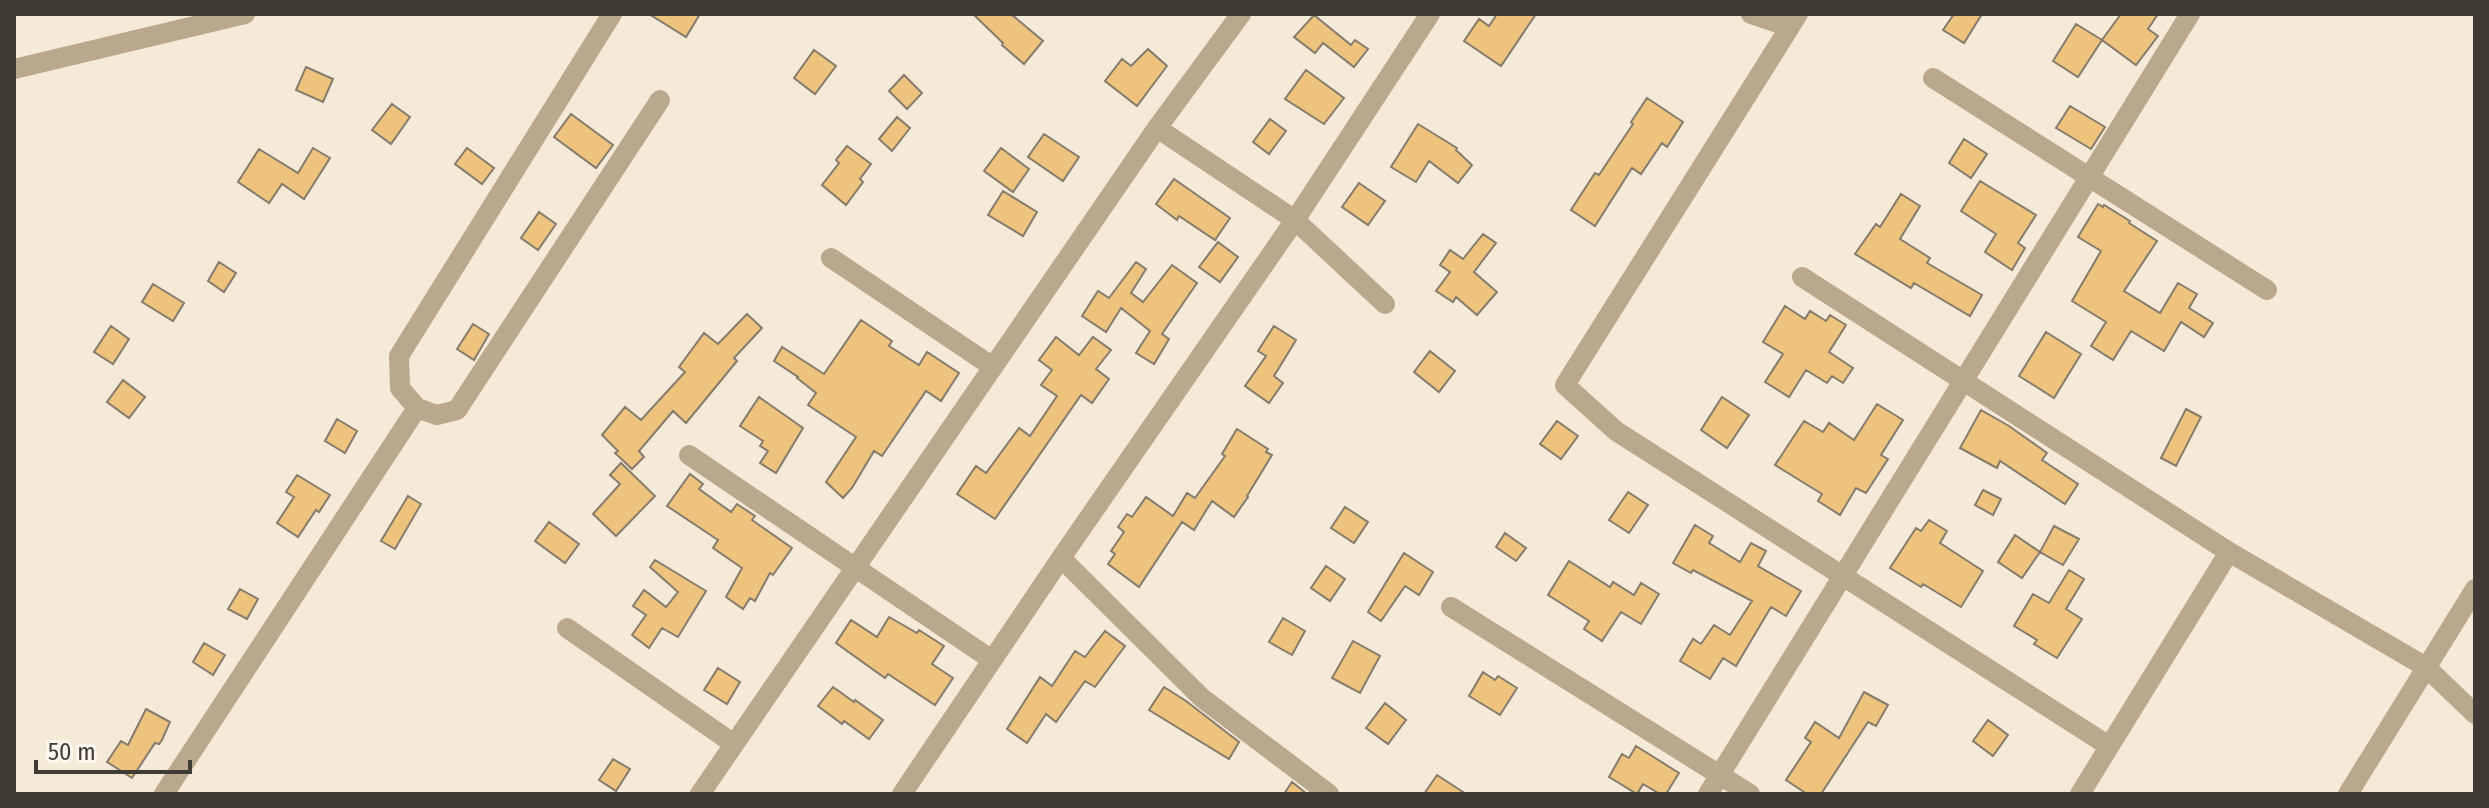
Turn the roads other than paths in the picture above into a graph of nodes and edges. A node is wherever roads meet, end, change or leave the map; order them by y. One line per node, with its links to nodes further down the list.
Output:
1 (245, 14): 8 (street)
2 (612, 14): 20 (street)
3 (1241, 14): 11 (street)
4 (1430, 14): 13 (street)
5 (1751, 14): 7 (street)
6 (2190, 14): 12 (street)
7 (1794, 21): 25 (street)
8 (14, 69)
9 (1933, 78): 12 (street)
10 (660, 100): 20 (street)
11 (1157, 128): 13 (street); 18 (street)
12 (2089, 177): 16 (street); 19 (street)
13 (1295, 220): 17 (street); 23 (street)
14 (831, 258): 18 (street)
15 (1802, 277): 19 (street)
16 (2267, 290)
17 (1385, 304)
18 (993, 367): 24 (street)
19 (1963, 382): 22 (street); 25 (street)
20 (417, 408): 35 (street)
21 (689, 455): 24 (street)
22 (2229, 552): 30 (street); 33 (street)
23 (1061, 558): 29 (street); 38 (street)
24 (855, 569): 29 (street); 32 (street)
25 (1843, 576): 33 (street); 34 (street)
26 (2475, 589): 30 (street)
27 (1451, 607): 34 (street)
28 (567, 628): 32 (street)
29 (992, 660): 37 (street)
30 (2426, 667): 31 (street); 42 (street)
31 (2475, 714)
32 (734, 744): 36 (street)
33 (2109, 746): 41 (street)
34 (1720, 775): 39 (street); 40 (street)
35 (164, 794)
36 (700, 794)
37 (902, 794)
38 (1329, 794)
39 (1708, 794)
40 (1750, 794)
41 (2080, 794)
42 (2348, 794)

